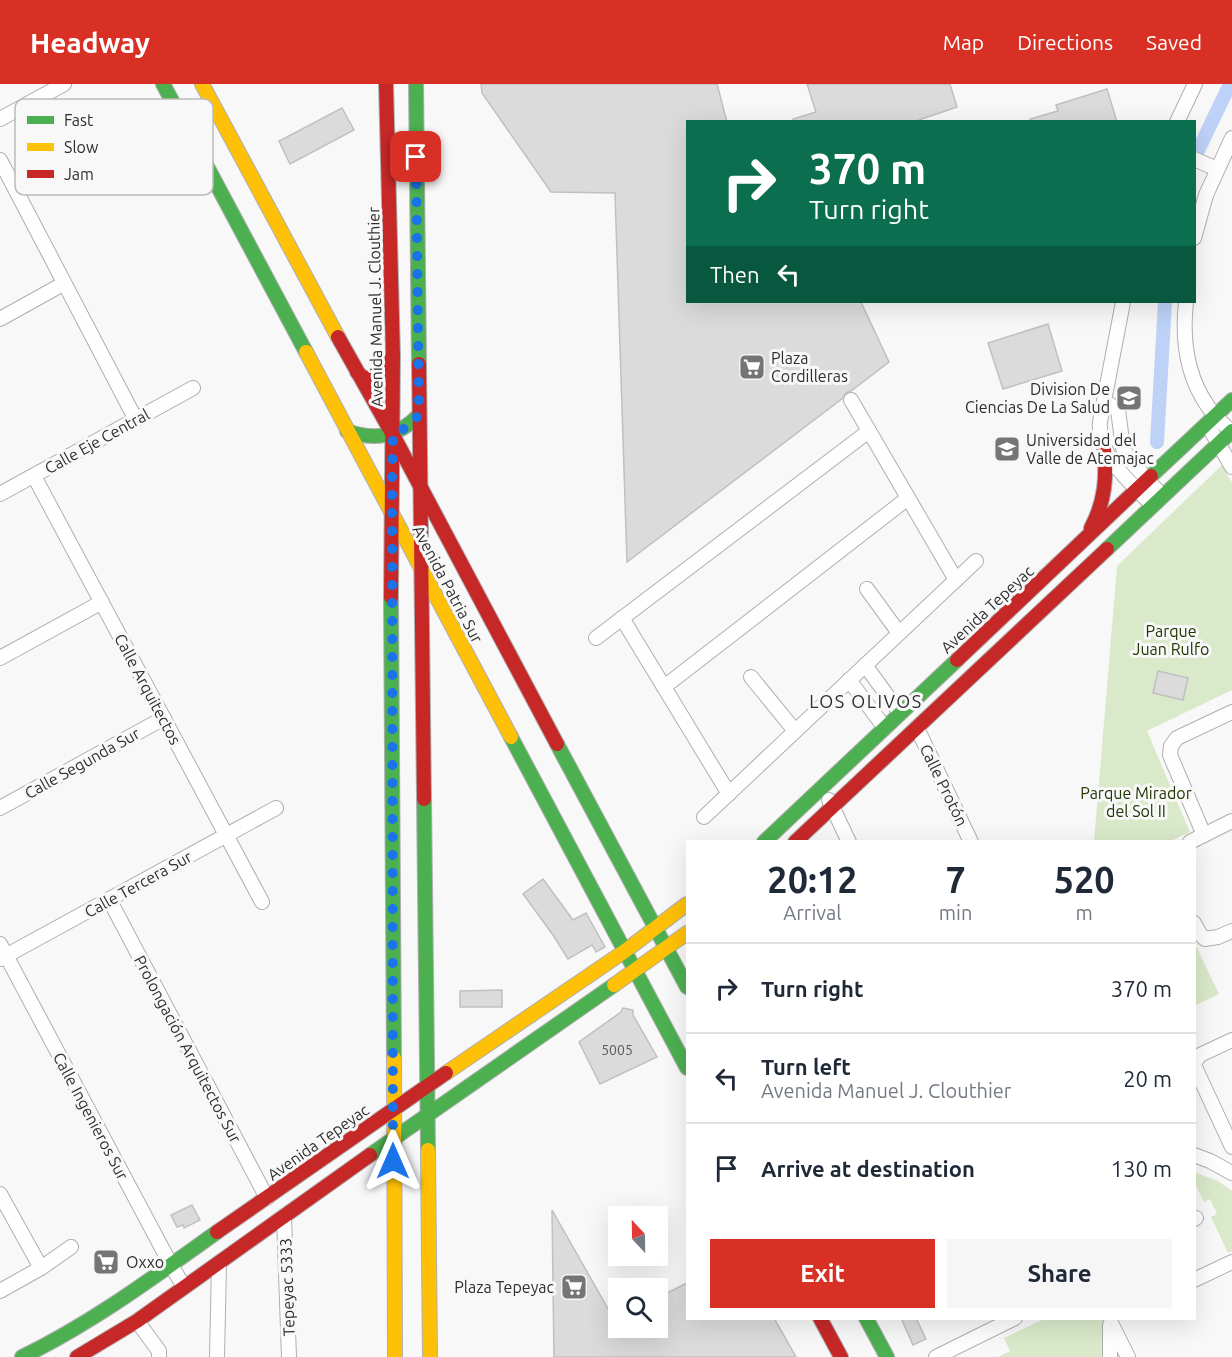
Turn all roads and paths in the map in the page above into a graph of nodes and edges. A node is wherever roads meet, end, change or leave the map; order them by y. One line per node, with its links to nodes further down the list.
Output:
1 (64, 84): 7 (street)
2 (163, 84): 8 (main road, Avenida Patria Sur)
3 (202, 84): 9 (main road, Avenida Patria Sur)
4 (386, 84): 25 (main road, Avenida Manuel J. Clouthier)
5 (416, 84): 31 (main road)
6 (1195, 84): 13 (street)
7 (37, 99)
8 (171, 99)
9 (210, 99)
10 (213, 104): 26 (main road, Avenida Patria Sur)
11 (15, 111): 12 (street)
12 (0, 119)
13 (1178, 120)
14 (1232, 138): 16 (street)
15 (0, 160): 18 (street)
16 (1205, 164): 20 (street)
17 (213, 178): 34 (main road, Avenida Patria Sur)
18 (15, 190)
19 (18, 195): 21 (street)
20 (1196, 226)
21 (63, 284): 24 (street); 32 (street)
22 (1124, 303): 30 (street)
23 (1186, 303): 33 (street)
24 (0, 318)
25 (393, 356): 26 (main road); 37 (main road, Avenida Manuel J. Clouthier)
26 (357, 372): 37 (main road, Avenida Patria Sur)
27 (193, 388): 32 (street, Calle Eje Central)
28 (851, 400): 35 (street)
29 (1232, 400): 33 (main road, Avenida Tepeyac)
30 (1104, 401): 39 (street); 42 (street)
31 (419, 415): 37 (main road); 43 (main road)
32 (136, 420): 41 (street, Calle Eje Central)
33 (1211, 420): 36 (street); 38 (street); 42 (main road, Avenida Tepeyac)
34 (347, 431): 37 (main road); 47 (main road, Avenida Patria Sur)
35 (869, 431): 46 (street); 54 (street)
36 (1232, 432): 38 (main road)
37 (393, 435): 43 (main road, Avenida Patria Sur); 47 (main road, Avenida Manuel J. Clouthier)
38 (1218, 443): 40 (street); 45 (main road)
39 (1104, 450): 42 (street); 48 (main road)
40 (1232, 467)
41 (34, 476): 44 (street, Calle Eje Central); 53 (street, Calle Arquitectos)
42 (1147, 480): 45 (street); 48 (main road, Avenida Tepeyac)
43 (419, 488): 50 (main road); 86 (main road, Avenida Patria Sur)
44 (0, 494)
45 (1162, 497): 66 (main road)
46 (908, 498): 51 (street); 61 (street)
47 (392, 514): 50 (main road, Avenida Patria Sur); 99 (main road, Avenida Manuel J. Clouthier)
48 (1083, 542): 63 (main road, Avenida Tepeyac)
49 (976, 561): 51 (street)
50 (421, 570): 90 (main road, Avenida Patria Sur); 98 (main road)
51 (956, 580): 55 (street)
52 (867, 588): 55 (street)
53 (102, 602): 57 (street); 64 (street, Calle Arquitectos)
54 (622, 618): 56 (street); 61 (street)
55 (899, 633): 58 (street)
56 (596, 638)
57 (0, 658)
58 (865, 665): 60 (street); 63 (street)
59 (751, 677): 67 (street)
60 (849, 680): 65 (street); 67 (street)
61 (664, 687): 69 (street)
62 (1232, 712): 76 (street)
63 (900, 713): 65 (main road, Avenida Tepeyac)
64 (164, 718): 71 (street, Calle Segunda Sur); 75 (street, Calle Arquitectos)
65 (885, 728): 68 (main road, Avenida Tepeyac)
66 (917, 728): 70 (main road); 80 (street, Calle Protón)
67 (795, 732): 69 (street)
68 (823, 787): 70 (street); 77 (main road, Avenida Tepeyac)
69 (729, 794): 73 (street)
70 (833, 807): 78 (main road); 79 (street)
71 (0, 808)
72 (276, 808): 75 (street, Calle Tercera Sur)
73 (704, 817)
74 (1232, 821): 76 (street)
75 (226, 835): 82 (street, Calle Tercera Sur); 83 (street, Calle Arquitectos)
76 (1204, 835): 81 (street)
77 (766, 840)
78 (797, 840)
79 (848, 840)
80 (970, 840)
81 (1194, 840)
82 (109, 900): 91 (street, Calle Tercera Sur); 107 (street, Prolongación Arquitectos Sur)
83 (262, 902)
84 (686, 905): 86 (main road, Avenida Tepeyac)
85 (1196, 927): 87 (street)
86 (656, 928): 89 (main road, Avenida Patria Sur); 90 (main road, Avenida Tepeyac)
87 (1232, 931)
88 (686, 934): 89 (main road)
89 (666, 948): 92 (main road); 93 (main road, Avenida Patria Sur)
90 (625, 951): 92 (main road, Avenida Patria Sur); 98 (main road, Avenida Tepeyac)
91 (2, 953): 112 (street, Calle Ingenieros Sur)
92 (635, 971): 96 (main road, Avenida Patria Sur); 100 (main road)
93 (686, 985)
94 (1232, 1040): 95 (street)
95 (1196, 1059)
96 (686, 1066)
97 (1196, 1066): 102 (street)
98 (427, 1086): 99 (main road, Avenida Tepeyac); 100 (main road)
99 (394, 1108): 101 (main road, Avenida Manuel J. Clouthier); 107 (main road, Avenida Tepeyac)
100 (427, 1114): 101 (main road); 128 (main road)
101 (393, 1139): 108 (main road); 127 (main road, Avenida Manuel J. Clouthier)
102 (1232, 1147)
103 (1232, 1152): 105 (street)
104 (1196, 1156): 105 (street)
105 (1228, 1171)
106 (0, 1194): 113 (street)
107 (267, 1198): 112 (main road, Avenida Tepeyac)
108 (284, 1217): 111 (main road); 126 (street, Tepeyac 5333)
109 (71, 1247): 113 (street)
110 (1232, 1262): 114 (street)
111 (219, 1264): 115 (main road); 125 (street)
112 (171, 1265): 115 (street, Calle Ingenieros Sur); 122 (main road, Avenida Tepeyac)
113 (41, 1268): 116 (street)
114 (1196, 1279)
115 (184, 1287): 120 (main road)
116 (0, 1291)
117 (821, 1320): 129 (main road)
118 (868, 1320): 130 (main road)
119 (1011, 1320): 131 (street)
120 (137, 1321): 123 (main road); 124 (street)
121 (1114, 1321): 132 (street); 133 (street)
122 (22, 1357)
123 (77, 1357)
124 (159, 1357)
125 (216, 1357)
126 (289, 1357)
127 (395, 1357)
128 (430, 1357)
129 (841, 1357)
130 (887, 1357)
131 (936, 1357)
132 (1110, 1357)
133 (1128, 1357)

